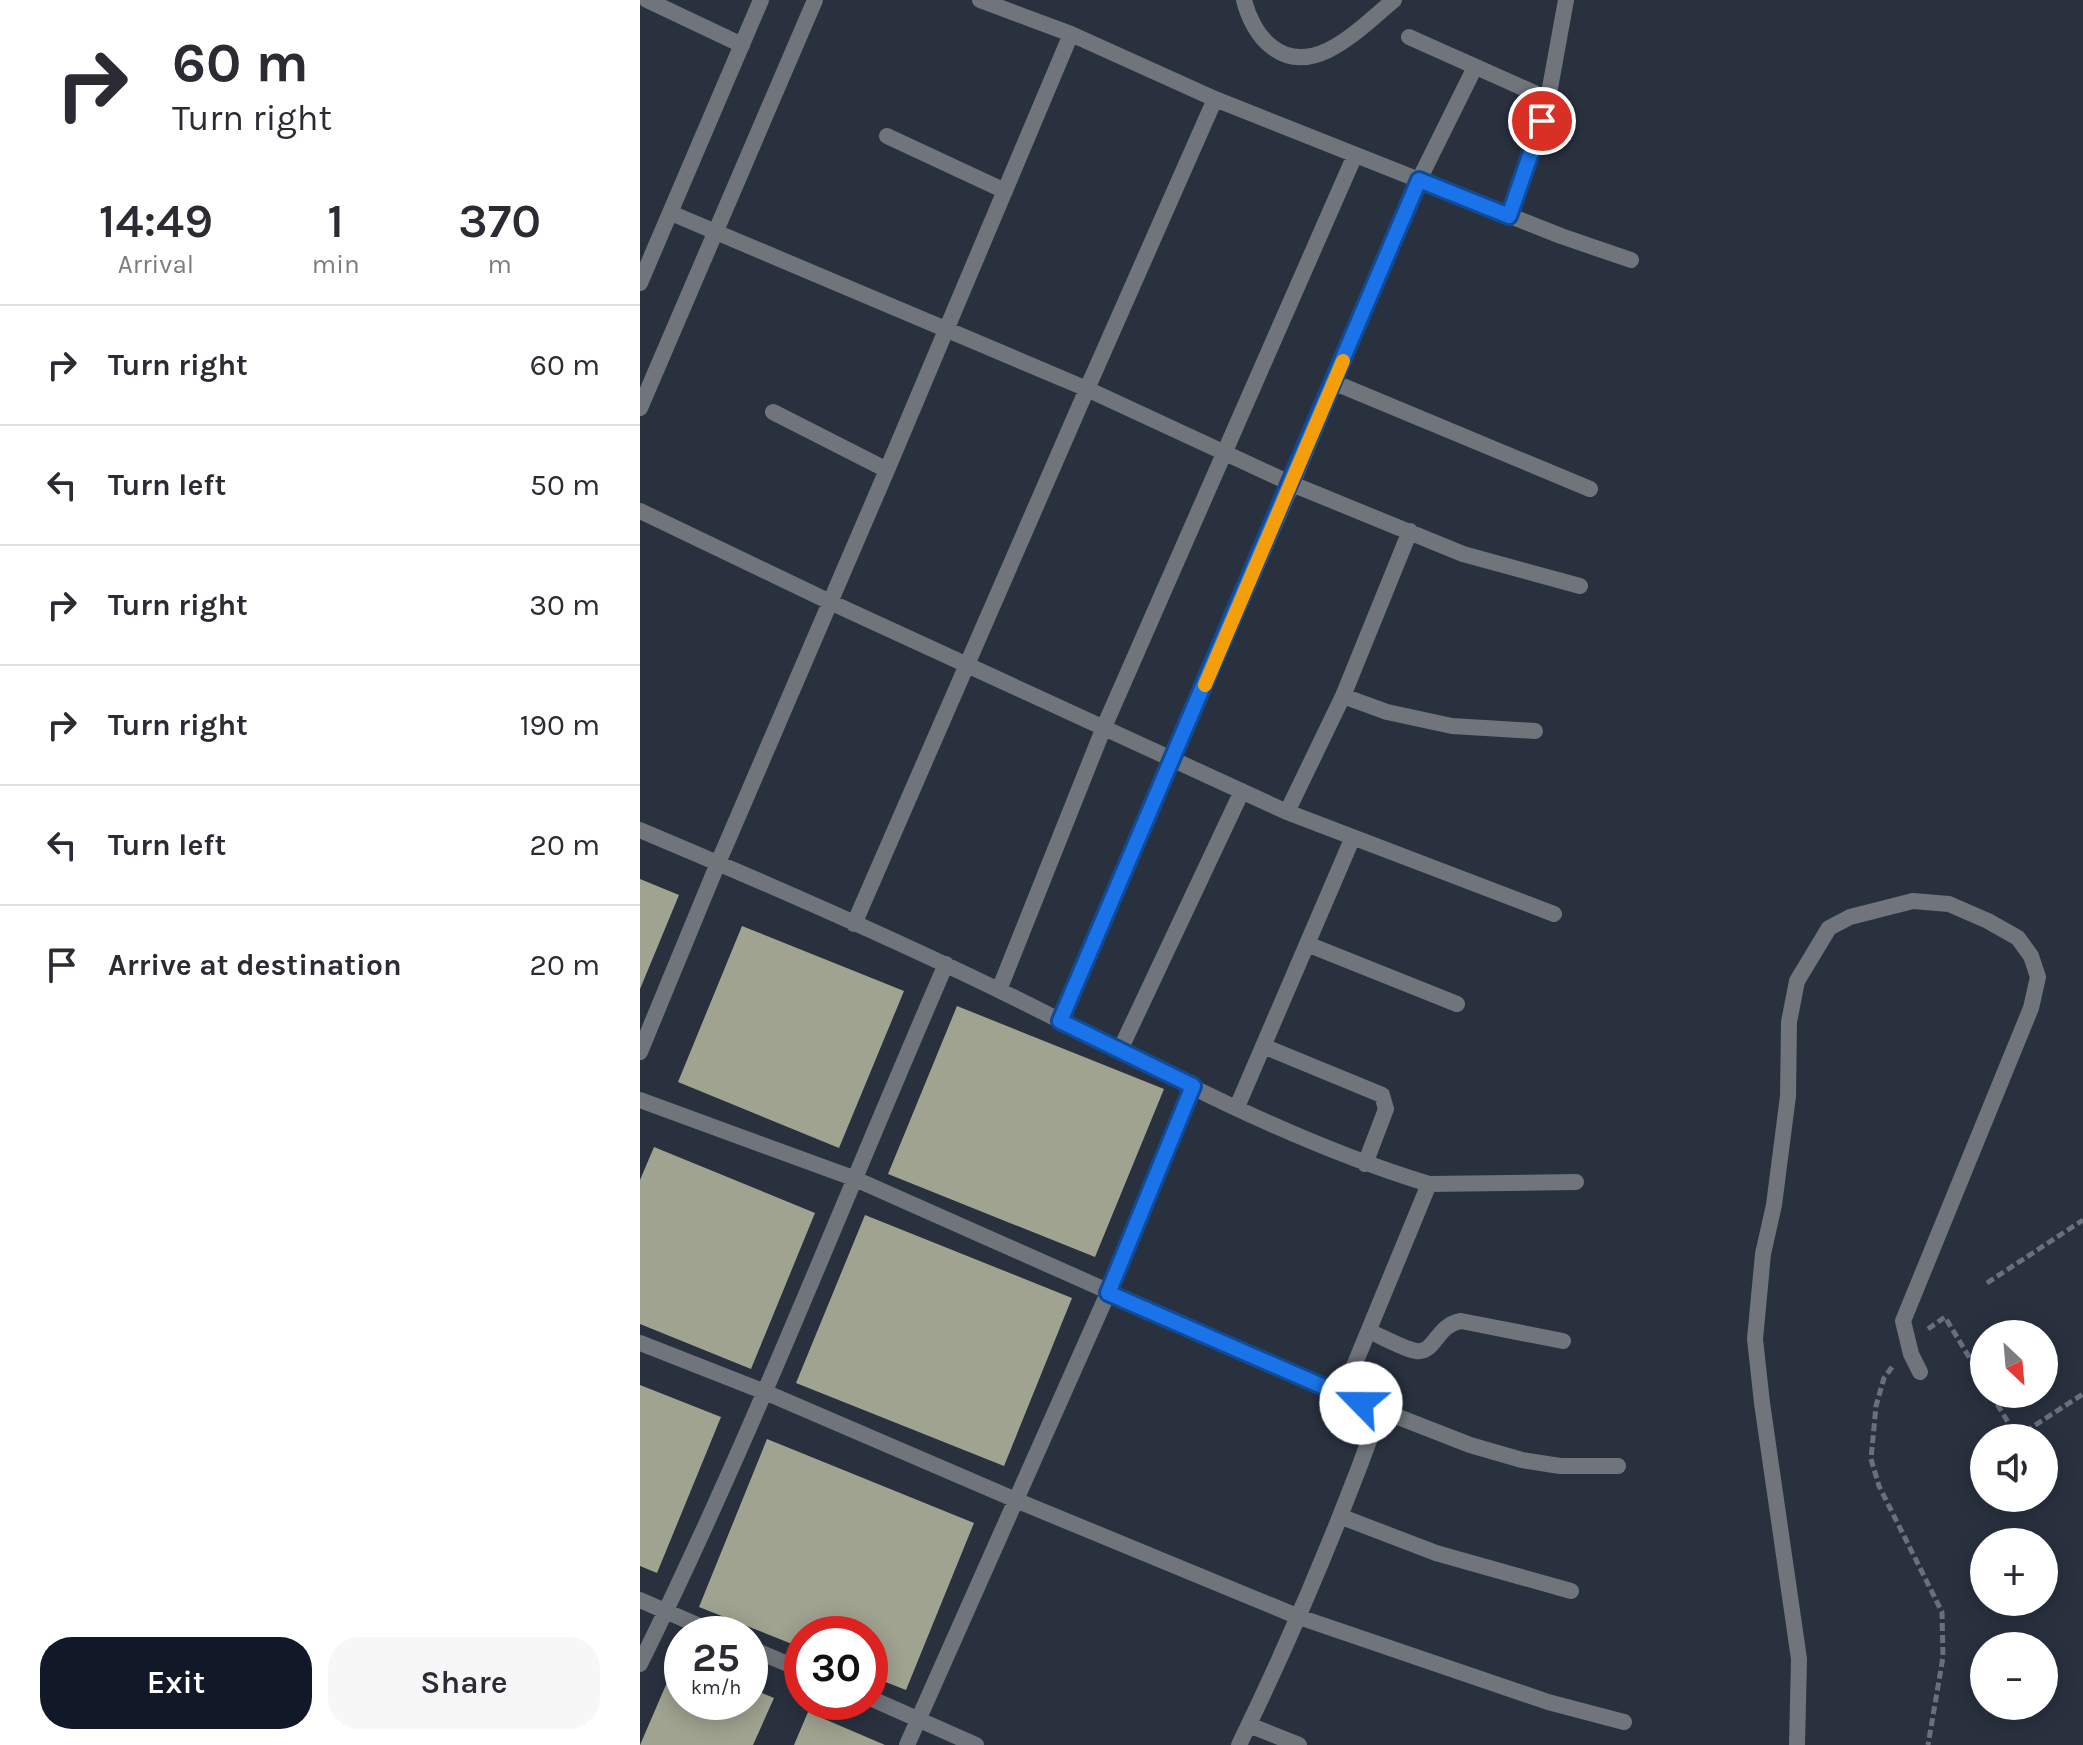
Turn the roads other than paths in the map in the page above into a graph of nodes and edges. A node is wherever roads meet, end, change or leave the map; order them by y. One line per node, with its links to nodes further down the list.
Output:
1 (647, 0): 10 (street)
2 (761, 0): 10 (street)
3 (815, 0): 20 (street)
4 (980, 0): 8 (street)
5 (1244, 0): 6 (street)
6 (1394, 0)
7 (1566, 0): 13 (street)
8 (1071, 34): 12 (street); 17 (street)
9 (1409, 37): 11 (street)
10 (742, 45): 18 (street)
11 (1475, 67): 13 (street); 16 (street)
12 (1215, 99): 15 (street); 26 (street)
13 (1548, 99): 19 (street)
14 (887, 136): 17 (street)
15 (1355, 155): 16 (street); 29 (street)
16 (1419, 180): 19 (street); 25 (street)
17 (1005, 191): 24 (street)
18 (671, 213): 20 (street); 21 (street)
19 (1509, 216): 22 (street)
20 (717, 233): 24 (street); 27 (street)
21 (647, 249): 23 (street)
22 (1631, 260)
23 (640, 283)
24 (945, 328): 26 (street); 30 (street)
25 (1333, 382): 31 (street); 32 (street)
26 (1087, 389): 29 (street); 37 (street)
27 (640, 408)
28 (773, 412): 30 (street)
29 (1226, 453): 31 (street); 39 (street)
30 (887, 470): 36 (street)
31 (1292, 484): 34 (street); 41 (street)
32 (1590, 489)
33 (640, 511): 36 (street)
34 (1410, 531): 35 (street); 38 (street)
35 (1580, 586)
36 (830, 602): 37 (street); 46 (street)
37 (967, 664): 39 (street); 48 (street)
38 (1343, 696): 40 (street); 43 (street)
39 (1104, 727): 41 (street); 51 (street)
40 (1535, 731)
41 (1173, 758): 42 (street); 53 (street)
42 (1242, 791): 43 (street); 55 (street)
43 (1287, 812): 45 (street)
44 (640, 830): 46 (street)
45 (1353, 837): 47 (street); 49 (street)
46 (718, 863): 48 (street); 56 (street)
47 (1554, 914)
48 (854, 924): 50 (street)
49 (1307, 944): 52 (street); 54 (street)
50 (946, 964): 51 (street); 61 (street)
51 (999, 990): 53 (street)
52 (1457, 1004)
53 (1060, 1021): 55 (street)
54 (1263, 1046): 59 (street); 60 (street)
55 (1120, 1050): 57 (street)
56 (640, 1052)
57 (1193, 1086): 59 (street); 64 (street)
58 (640, 1100): 61 (street)
59 (1237, 1107): 60 (street)
60 (1365, 1164): 63 (street)
61 (853, 1178): 64 (street); 69 (street)
62 (1576, 1182): 63 (street)
63 (1429, 1184): 65 (street)
64 (1108, 1293): 70 (street); 73 (street)
65 (1369, 1331): 66 (street); 70 (street)
66 (1563, 1341)
67 (640, 1343): 69 (street)
68 (1920, 1372): 89 (street)
69 (765, 1392): 73 (street); 77 (street)
70 (1342, 1395): 71 (street)
71 (1380, 1411): 72 (street); 74 (street)
72 (1618, 1466)
73 (1018, 1501): 79 (street); 82 (street)
74 (1342, 1517): 75 (street); 79 (street)
75 (1571, 1591)
76 (640, 1600): 77 (street)
77 (666, 1612): 78 (street); 80 (street)
78 (675, 1616)
79 (1299, 1617): 83 (street); 84 (street)
80 (640, 1664)
81 (888, 1706): 82 (street)
82 (919, 1719): 85 (street); 86 (street)
83 (1624, 1722)
84 (1249, 1725): 87 (street); 88 (street)
85 (907, 1745)
86 (976, 1745)
87 (1239, 1745)
88 (1299, 1745)
89 (1797, 1745)

